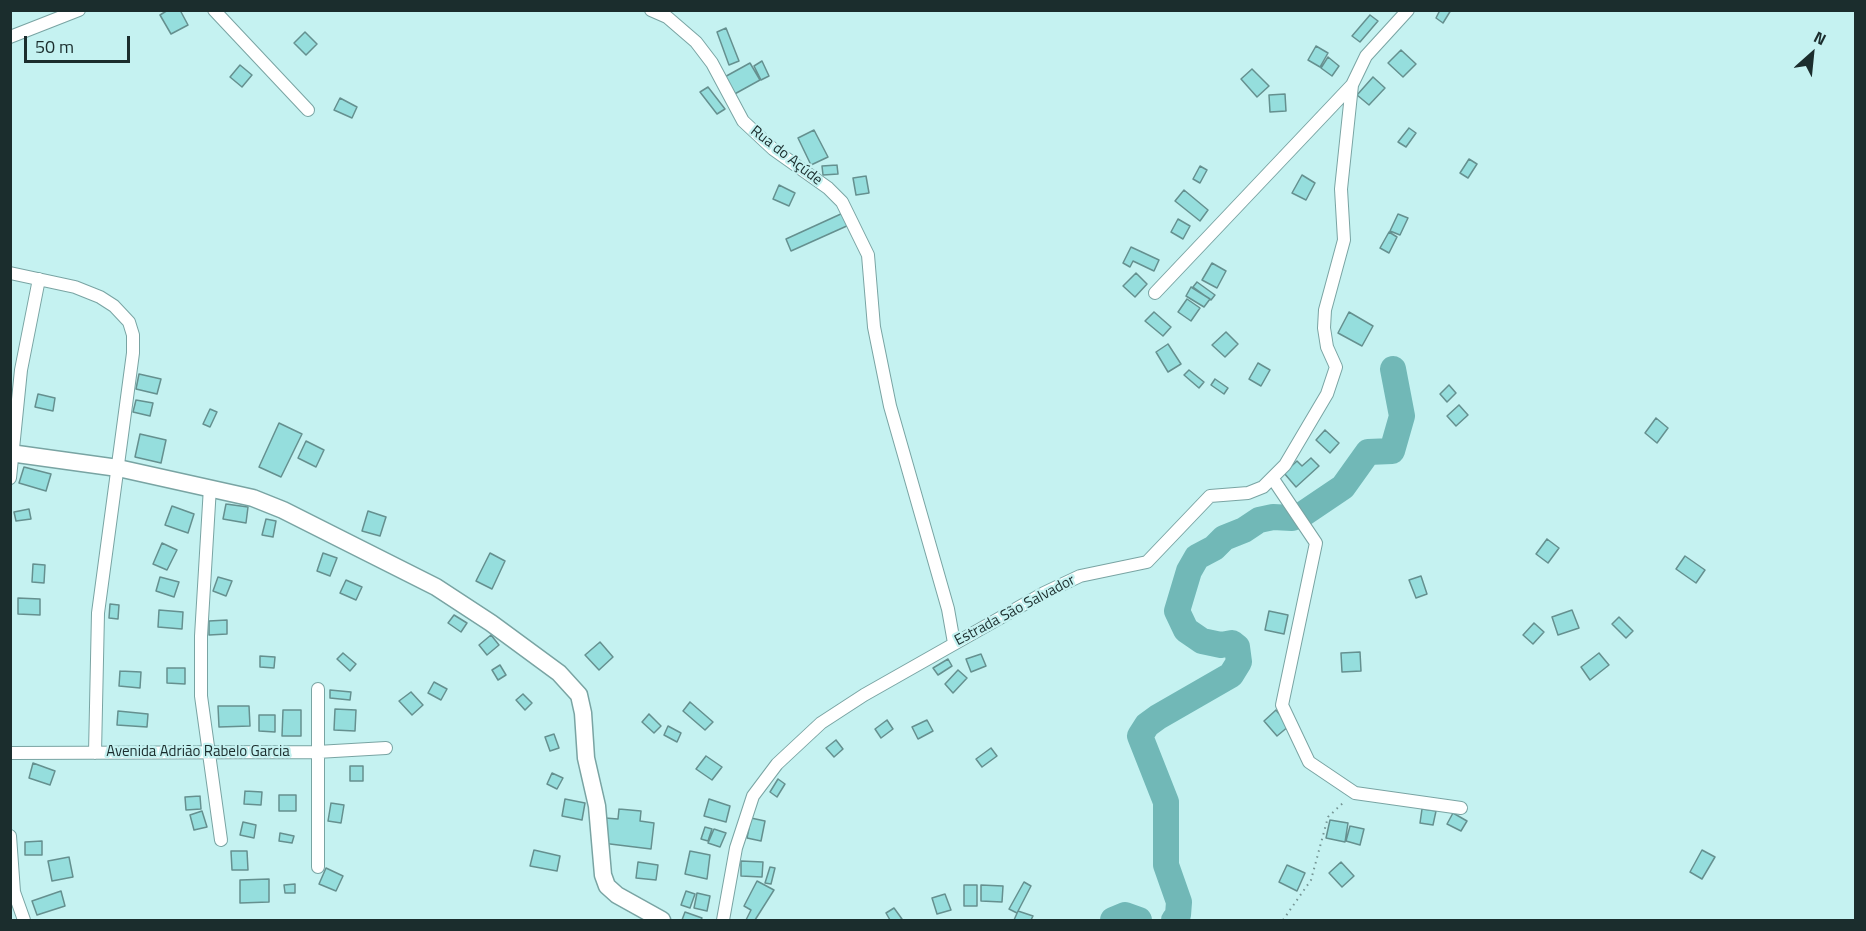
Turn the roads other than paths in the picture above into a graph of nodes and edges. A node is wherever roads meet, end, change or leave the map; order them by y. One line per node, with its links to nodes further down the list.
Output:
1 (79, 10): 5 (street)
2 (214, 10): 7 (street)
3 (651, 10): 16 (street, Rua do Açúde)
4 (1408, 10): 6 (street, Estrada São Salvador)
5 (10, 37)
6 (1352, 85): 10 (street); 14 (street, Estrada São Salvador)
7 (308, 110)
8 (10, 273): 9 (street)
9 (39, 279): 11 (street); 12 (street)
10 (1155, 293)
11 (12, 454): 12 (street); 13 (street)
12 (118, 468): 15 (street); 22 (street)
13 (10, 478)
14 (1273, 479): 16 (street, Estrada São Salvador); 23 (street)
15 (210, 487): 19 (street); 28 (street)
16 (954, 643): 29 (street, Estrada São Salvador)
17 (318, 689): 20 (street)
18 (386, 748): 20 (street, Avenida Adrião Rabelo Garcia)
19 (208, 751): 20 (street, Avenida Adrião Rabelo Garcia); 22 (street, Avenida Adrião Rabelo Garcia); 25 (street)
20 (316, 752): 26 (street)
21 (10, 753): 22 (street, Avenida Adrião Rabelo Garcia)
22 (95, 753)
23 (1461, 808)
24 (10, 836): 27 (street)
25 (221, 840)
26 (318, 867)
27 (24, 921)
28 (662, 921)
29 (723, 921)

